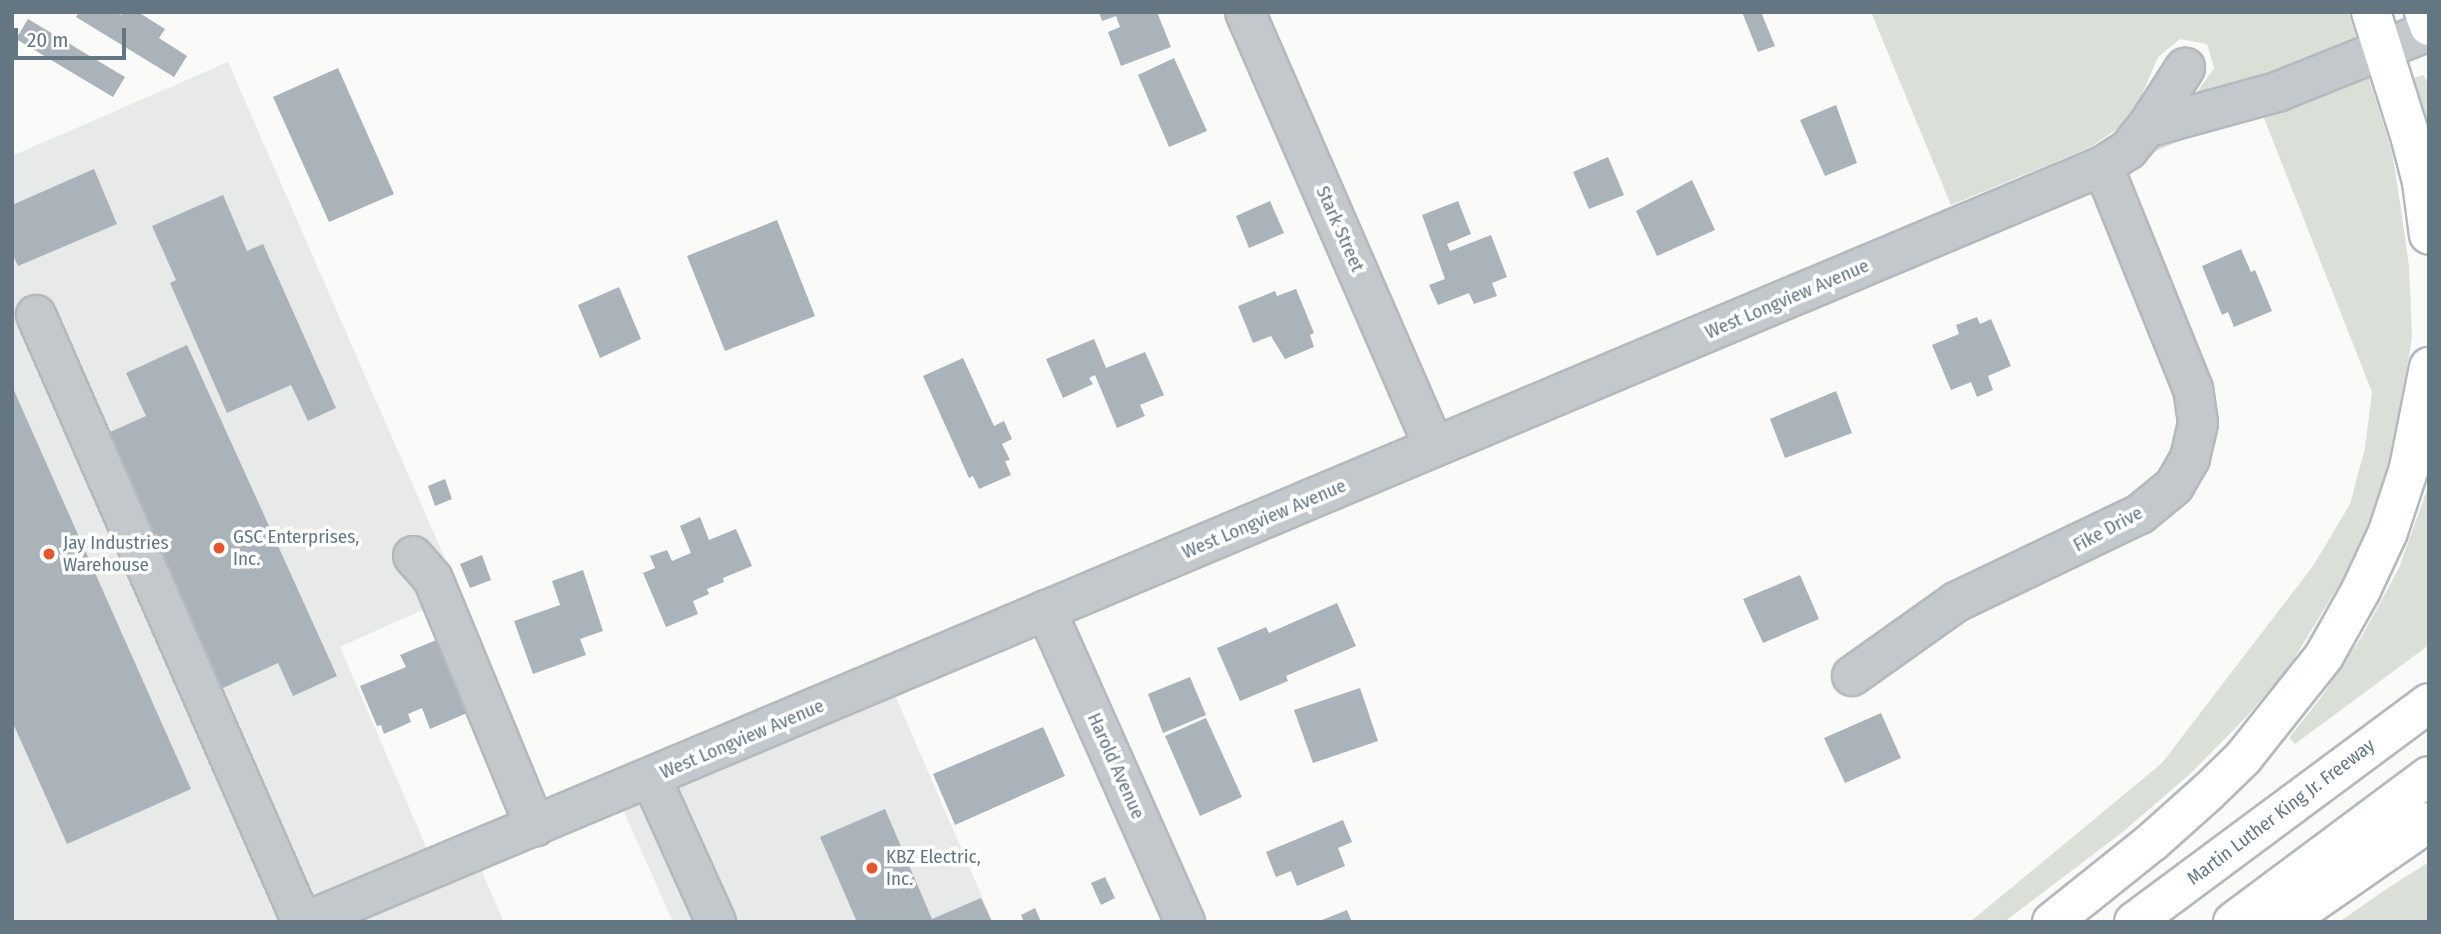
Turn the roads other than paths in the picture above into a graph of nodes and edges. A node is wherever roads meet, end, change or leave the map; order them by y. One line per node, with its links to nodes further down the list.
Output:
1 (1245, 12): 12 (street, Stark Street)
2 (2371, 12): 5 (highway)
3 (2424, 12): 4 (highway)
4 (2429, 28): 5 (street)
5 (2383, 49): 7 (street); 9 (highway)
6 (2185, 68): 7 (street, West Longview Avenue)
7 (2146, 128): 8 (street, West Longview Avenue)
8 (2103, 166): 12 (street, West Longview Avenue); 15 (street, Fike Drive)
9 (2429, 235)
10 (36, 315): 21 (street)
11 (2429, 367): 24 (highway)
12 (1434, 447): 14 (street, West Longview Avenue)
13 (413, 556): 20 (street)
14 (1046, 610): 18 (street, West Longview Avenue); 23 (street, Harold Avenue)
15 (1853, 676)
16 (2429, 703): 25 (highway, Martin Luther King Jr. Freeway)
17 (2429, 776): 26 (highway)
18 (652, 778): 20 (street, West Longview Avenue); 22 (street)
19 (2429, 822): 27 (highway)
20 (535, 827): 21 (street, West Longview Avenue)
21 (304, 922)
22 (716, 922)
23 (1185, 922)
24 (2052, 922)
25 (2134, 922)
26 (2233, 922)
27 (2285, 922)

